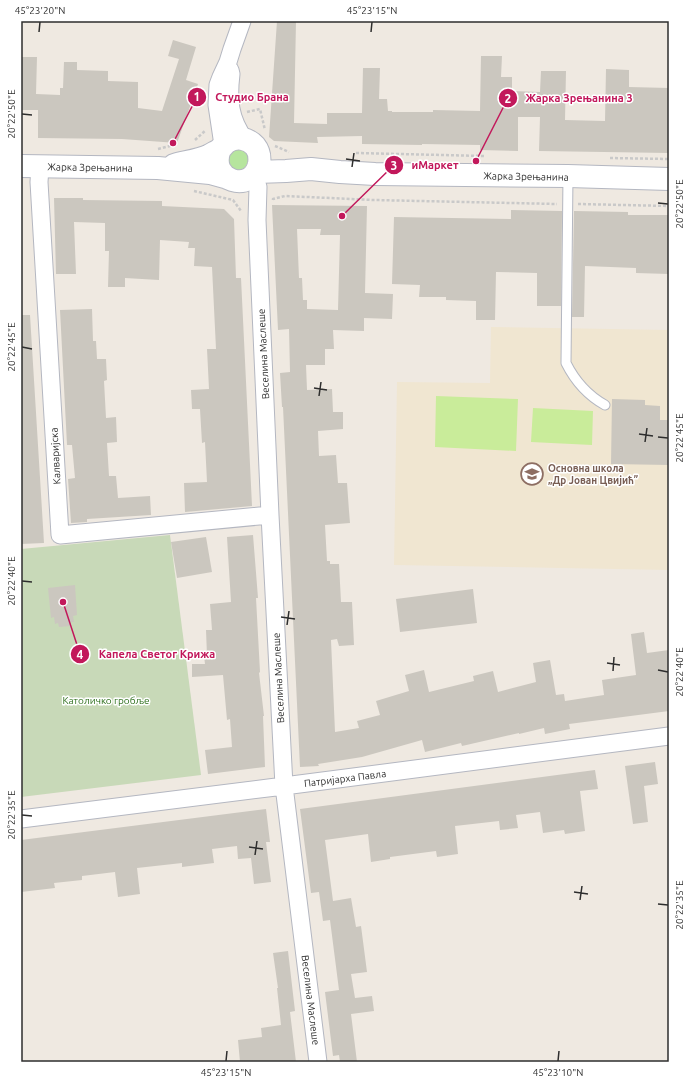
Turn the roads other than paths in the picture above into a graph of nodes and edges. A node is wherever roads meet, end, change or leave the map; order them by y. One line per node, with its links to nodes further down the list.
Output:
1 (242, 21): 2 (street)
2 (225, 117): 3 (street); 4 (street)
3 (259, 141): 4 (main road, Жарка Зрењанина); 7 (main road, Жарка Зрењанина); 8 (main road)
4 (222, 147): 5 (main road, Жарка Зрењанина); 8 (main road)
5 (156, 159): 6 (main road, Жарка Зрењанина); 8 (main road, Жарка Зрењанина)
6 (30, 167): 12 (street, Калваријска)
7 (311, 169): 8 (main road, Жарка Зрењанина); 9 (main road, Жарка Зрењанина)
8 (244, 176): 12 (street, Веселина Маслеше)
9 (568, 176): 10 (main road, Жарка Зрењанина); 11 (lane)
10 (669, 179)
11 (604, 405)
12 (270, 515): 14 (street, Веселина Маслеше)
13 (669, 736): 14 (street, Патријарха Павла)
14 (284, 786): 15 (street, Патријарха Павла); 16 (street, Веселина Маслеше)
15 (21, 819)
16 (318, 1062)

